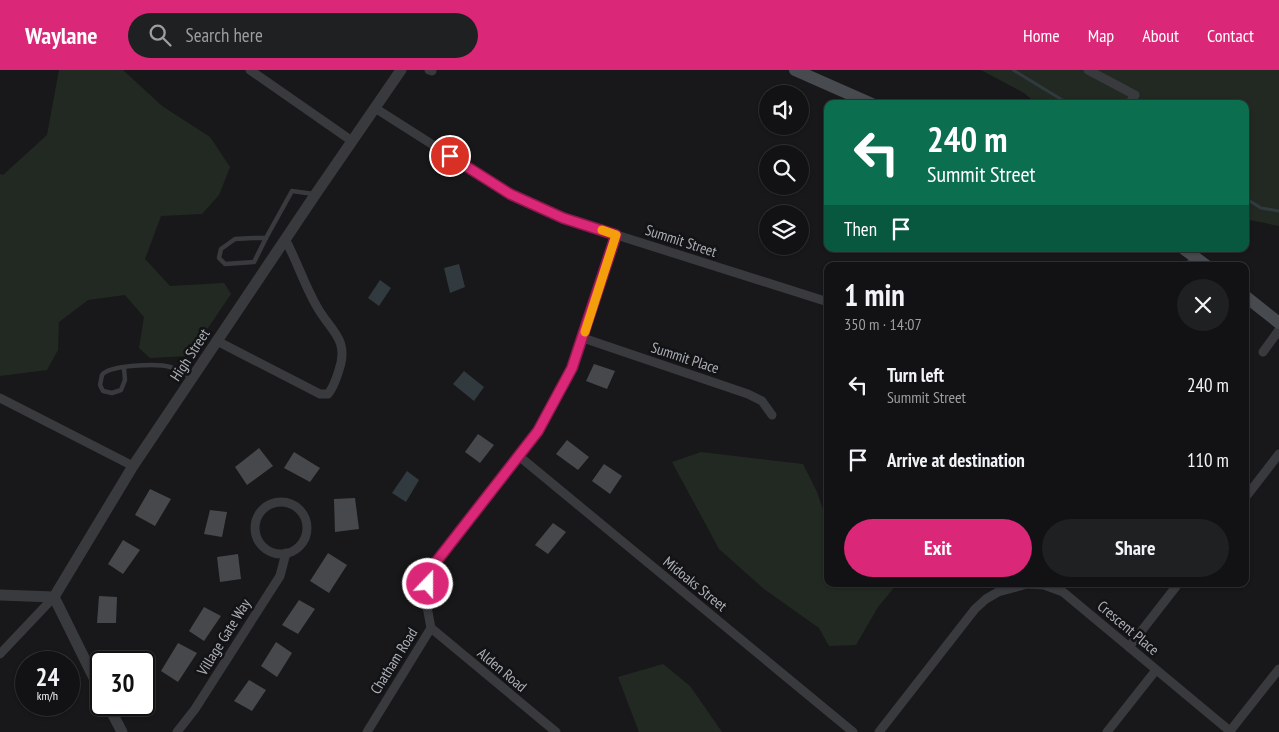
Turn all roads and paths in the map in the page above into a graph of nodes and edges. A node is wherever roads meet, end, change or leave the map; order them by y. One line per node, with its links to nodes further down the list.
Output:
1 (250, 70): 8 (street)
2 (402, 70): 7 (street, High Street)
3 (795, 70): 5 (main road)
4 (1088, 70): 6 (street)
5 (863, 100)
6 (1132, 100)
7 (375, 108): 8 (street, High Street); 10 (street, Summit Street)
8 (352, 140): 9 (street, High Street)
9 (315, 195): 11 (lane); 12 (street, High Street)
10 (616, 235): 14 (street, Summit Street); 17 (street, Chatham Road)
11 (266, 238): 11 (lane)
12 (285, 239): 18 (street, High Street); 18 (street)
13 (1249, 299): 15 (main road)
14 (824, 301)
15 (1279, 323)
16 (1279, 330): 19 (street)
17 (583, 338): 23 (street, Summit Place); 25 (street, Chatham Road)
18 (217, 341): 21 (street, High Street)
19 (1263, 352)
20 (124, 368): 20 (lane); 21 (lane)
21 (193, 379): 26 (street, High Street)
22 (0, 398): 26 (street)
23 (772, 415)
24 (1279, 454): 27 (street)
25 (520, 457): 34 (street, Chatham Road); 45 (street, Midoaks Street)
26 (133, 466): 33 (street, High Street)
27 (1249, 493)
28 (286, 553): 28 (street); 42 (street, Village Gate Way)
29 (1012, 587): 46 (street, Crescent Place)
30 (1049, 587): 35 (street, Crescent Place)
31 (1176, 587): 35 (street)
32 (0, 595): 33 (street)
33 (54, 597): 36 (street, High Street); 38 (street)
34 (431, 628): 43 (street, Chatham Road); 44 (street, Alden Road)
35 (1129, 647): 39 (street, Crescent Place)
36 (0, 654)
37 (1279, 669): 48 (street)
38 (90, 670)
39 (1156, 670): 47 (street); 48 (street, Crescent Place)
40 (114, 716): 41 (street)
41 (122, 732)
42 (177, 732)
43 (367, 732)
44 (556, 732)
45 (854, 732)
46 (879, 732)
47 (1107, 732)
48 (1230, 732)

